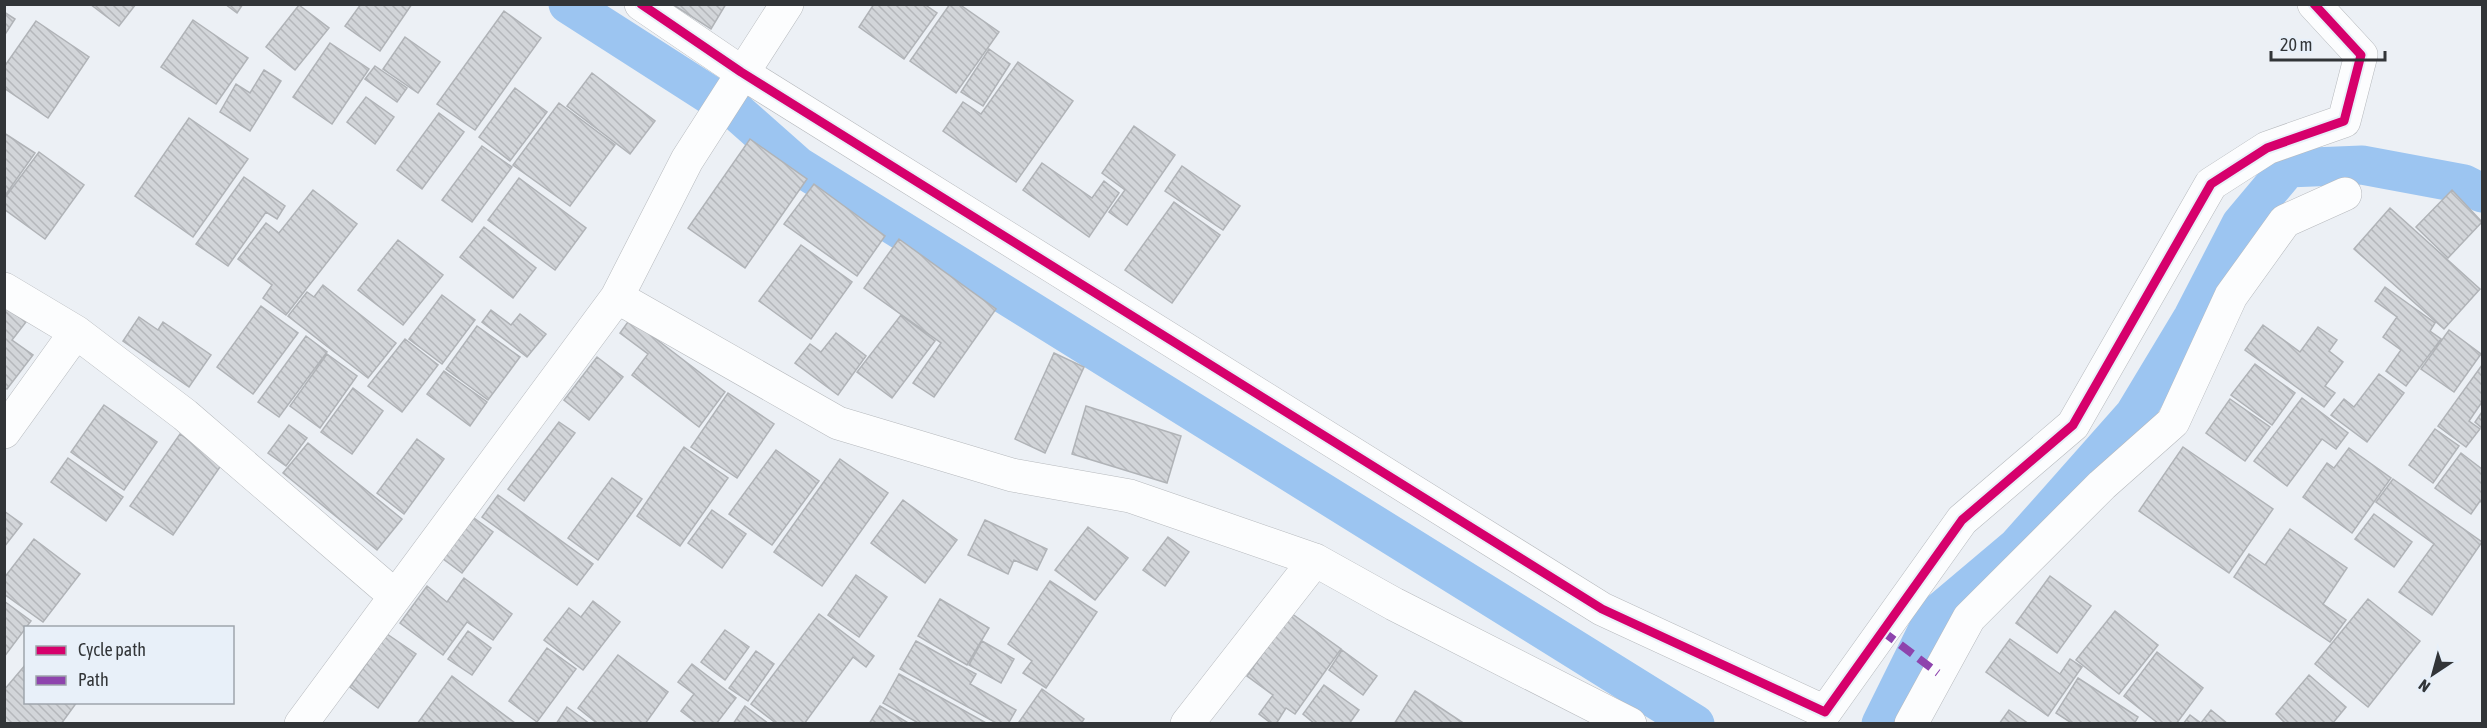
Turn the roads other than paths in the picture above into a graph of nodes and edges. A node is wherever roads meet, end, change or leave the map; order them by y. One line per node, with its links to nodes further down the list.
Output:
1 (641, 4): 4 (street)
2 (787, 4): 4 (street)
3 (2314, 4): 4 (street)
4 (741, 72): 7 (street)
5 (2344, 194): 15 (street)
6 (4, 289): 8 (street)
7 (616, 297): 10 (street); 11 (street)
8 (76, 332): 9 (street); 11 (street)
9 (4, 432)
10 (1315, 560): 13 (street); 14 (street)
11 (394, 595): 12 (street)
12 (301, 723)
13 (1187, 723)
14 (1630, 723)
15 (1911, 723)

